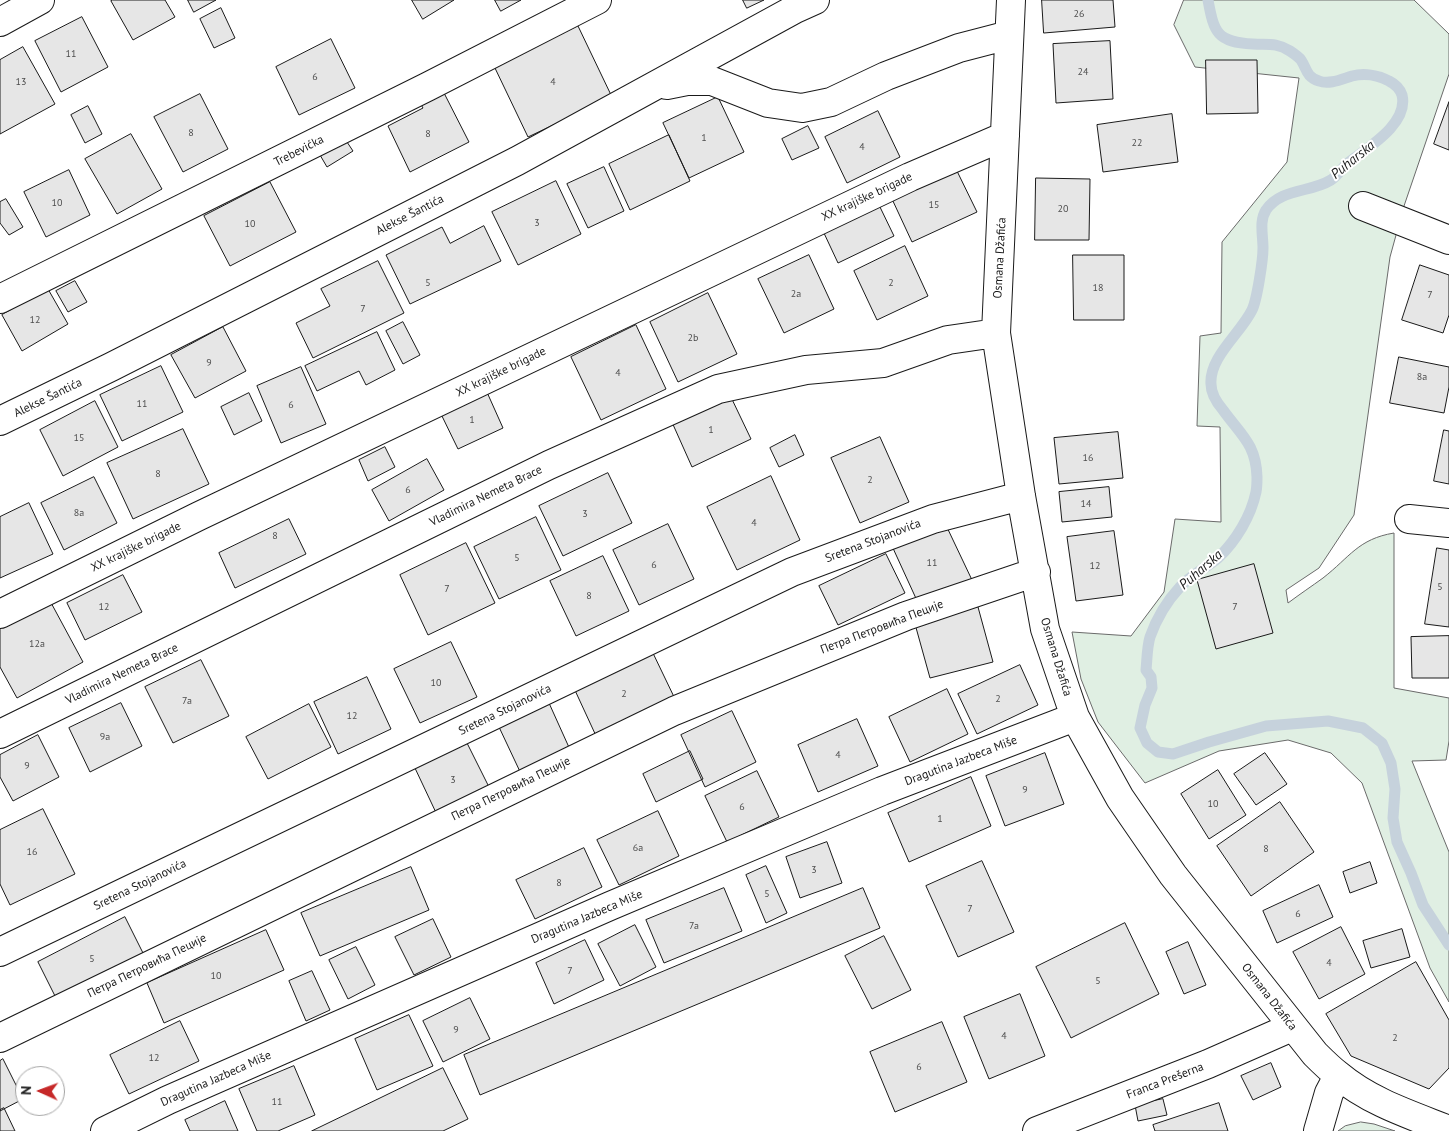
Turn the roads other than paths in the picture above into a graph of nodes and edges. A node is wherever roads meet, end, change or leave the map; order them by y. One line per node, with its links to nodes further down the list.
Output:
1 (40, 0): 5 (street)
2 (597, 0): 11 (street, Trebevićka)
3 (815, 0): 7 (street, Alekse Šantića)
4 (1011, 0): 6 (street, Osmana Džafića)
5 (0, 22)
6 (1009, 35): 7 (street); 8 (street, Osmana Džafića)
7 (650, 89): 13 (street, Alekse Šantića)
8 (1005, 136): 12 (street, Osmana Džafića); 18 (street, XX krajiške brigade)
9 (1363, 206): 10 (street)
10 (1449, 240)
11 (0, 299)
12 (996, 333): 14 (street, Osmana Džafića); 20 (street, Vladimira Nemeta Brace)
13 (3, 412)
14 (1021, 496): 17 (street, Osmana Džafića); 21 (street, Sretena Stojanovića)
15 (1409, 519): 16 (street)
16 (1449, 522)
17 (1036, 572): 19 (street, Osmana Džafića); 23 (street, Петра Петровића Пеције)
18 (0, 614)
19 (1075, 717): 22 (street, Osmana Džafića); 26 (street, Dragutina Jazbeca Miše)
20 (0, 734)
21 (0, 952)
22 (1292, 1027): 24 (street, Osmana Džafića); 27 (street, Franca Prešerna)
23 (0, 1038)
24 (1338, 1076): 25 (street, Osmana Džafića); 28 (street)
25 (1449, 1130)
26 (105, 1131)
27 (1037, 1131)
28 (1318, 1131)

